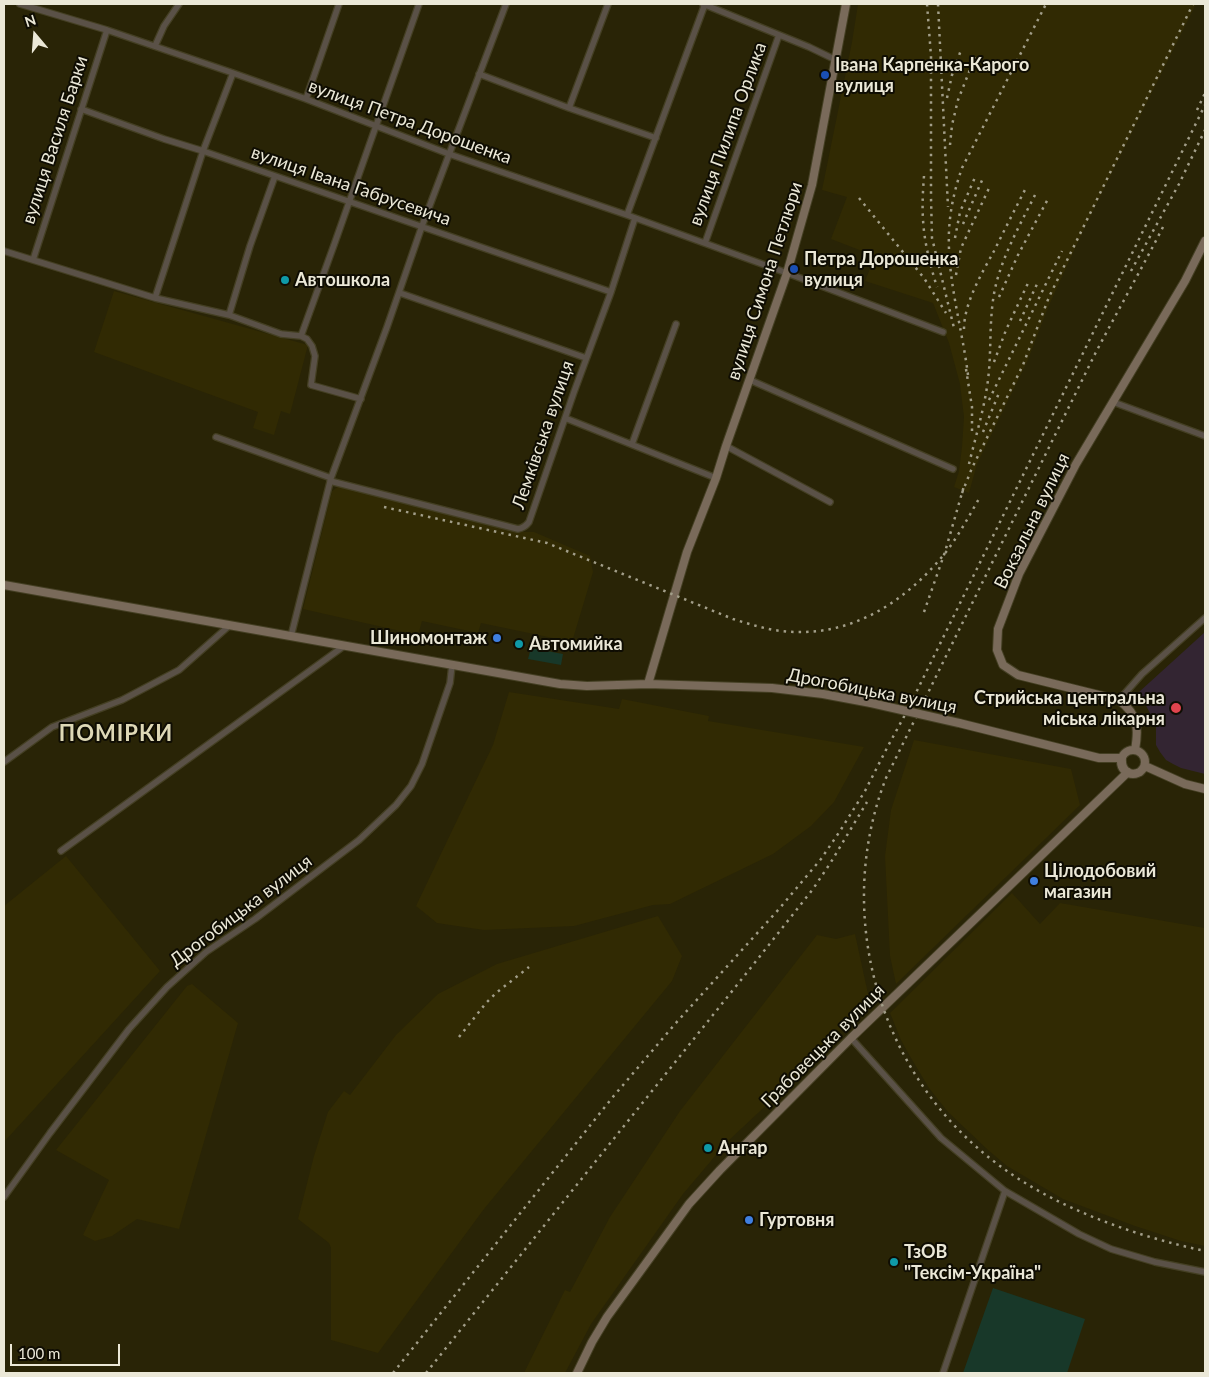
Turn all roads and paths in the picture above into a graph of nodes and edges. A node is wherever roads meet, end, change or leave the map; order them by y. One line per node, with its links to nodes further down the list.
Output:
1 (20, 4): 9 (street, вулиця Петра Дорошенка)
2 (179, 4): 11 (street)
3 (339, 4): 15 (street)
4 (419, 4): 18 (street)
5 (506, 4): 14 (street)
6 (608, 4): 16 (street)
7 (704, 4): 10 (street); 19 (street)
8 (846, 4): 12 (main road, вулиця Симона Петлюри)
9 (107, 30): 11 (street, вулиця Петра Дорошенка); 17 (street, вулиця Василя Барки)
10 (779, 35): 12 (street); 28 (street, вулиця Пилипа Орлика)
11 (155, 46): 13 (street, вулиця Петра Дорошенка)
12 (836, 60): 31 (main road, вулиця Симона Петлюри)
13 (233, 73): 15 (street, вулиця Петра Дорошенка); 20 (street)
14 (479, 74): 16 (street); 21 (street)
15 (306, 99): 18 (street, вулиця Петра Дорошенка)
16 (569, 108): 19 (street)
17 (81, 109): 20 (street, вулиця Івана Габрусевича); 30 (street, вулиця Василя Барки)
18 (376, 126): 21 (street, вулиця Петра Дорошенка); 23 (street)
19 (656, 138): 24 (street)
20 (203, 152): 22 (street, вулиця Івана Габрусевича); 34 (street)
21 (449, 154): 24 (street, вулиця Петра Дорошенка); 26 (street)
22 (275, 176): 23 (street, вулиця Івана Габрусевича); 35 (street)
23 (349, 202): 26 (street, вулиця Івана Габрусевича); 38 (street)
24 (627, 215): 25 (street, вулиця Петра Дорошенка)
25 (635, 218): 28 (street, вулиця Петра Дорошенка); 32 (street, Лемківська вулиця)
26 (422, 226): 32 (street, вулиця Івана Габрусевича); 33 (street)
27 (1205, 242): 42 (main road, Вокзальна вулиця)
28 (705, 243): 31 (street, вулиця Петра Дорошенка)
29 (4, 251): 30 (street)
30 (33, 260): 34 (street)
31 (787, 272): 37 (street, вулиця Петра Дорошенка); 40 (main road, вулиця Симона Петлюри)
32 (611, 292): 39 (street, Лемківська вулиця)
33 (400, 293): 39 (street, Лемківська вулиця); 41 (street)
34 (155, 298): 35 (street)
35 (229, 315): 38 (street)
36 (676, 324): 46 (street)
37 (943, 332)
38 (301, 336): 41 (street)
39 (586, 358): 43 (street, Лемківська вулиця)
40 (750, 380): 47 (main road, вулиця Симона Петлюри); 48 (street)
41 (360, 399): 50 (street)
42 (1113, 402): 44 (street); 59 (main road, Вокзальна вулиця)
43 (565, 418): 46 (street); 50 (street, Лемківська вулиця)
44 (1205, 436)
45 (216, 437): 50 (street)
46 (632, 444): 49 (street)
47 (726, 446): 49 (main road, вулиця Симона Петлюри); 51 (street)
48 (953, 469)
49 (716, 478): 58 (main road, вулиця Симона Петлюри)
50 (331, 480): 55 (street)
51 (830, 502)
52 (4, 585): 54 (main road, Дрогобицька вулиця)
53 (1205, 618): 59 (street)
54 (230, 625): 55 (main road, Дрогобицька вулиця); 62 (street)
55 (291, 636): 56 (main road, Дрогобицька вулиця)
56 (344, 646): 57 (main road, Дрогобицька вулиця); 66 (street)
57 (452, 665): 58 (main road, Дрогобицька вулиця); 69 (street, Дрогобицька вулиця)
58 (648, 684): 61 (main road, Дрогобицька вулиця, bridge)
59 (1119, 700): 60 (main road)
60 (1135, 750): 61 (main road); 63 (main road)
61 (1122, 758): 64 (main road)
62 (4, 762)
63 (1145, 766): 64 (main road); 65 (main road)
64 (1128, 772): 67 (main road, Грабовецька вулиця)
65 (1205, 789)
66 (60, 851)
67 (851, 1038): 68 (street); 71 (main road, Грабовецька вулиця)
68 (1005, 1191): 70 (street); 72 (street)
69 (4, 1197)
70 (1205, 1272)
71 (577, 1373)
72 (943, 1373)

